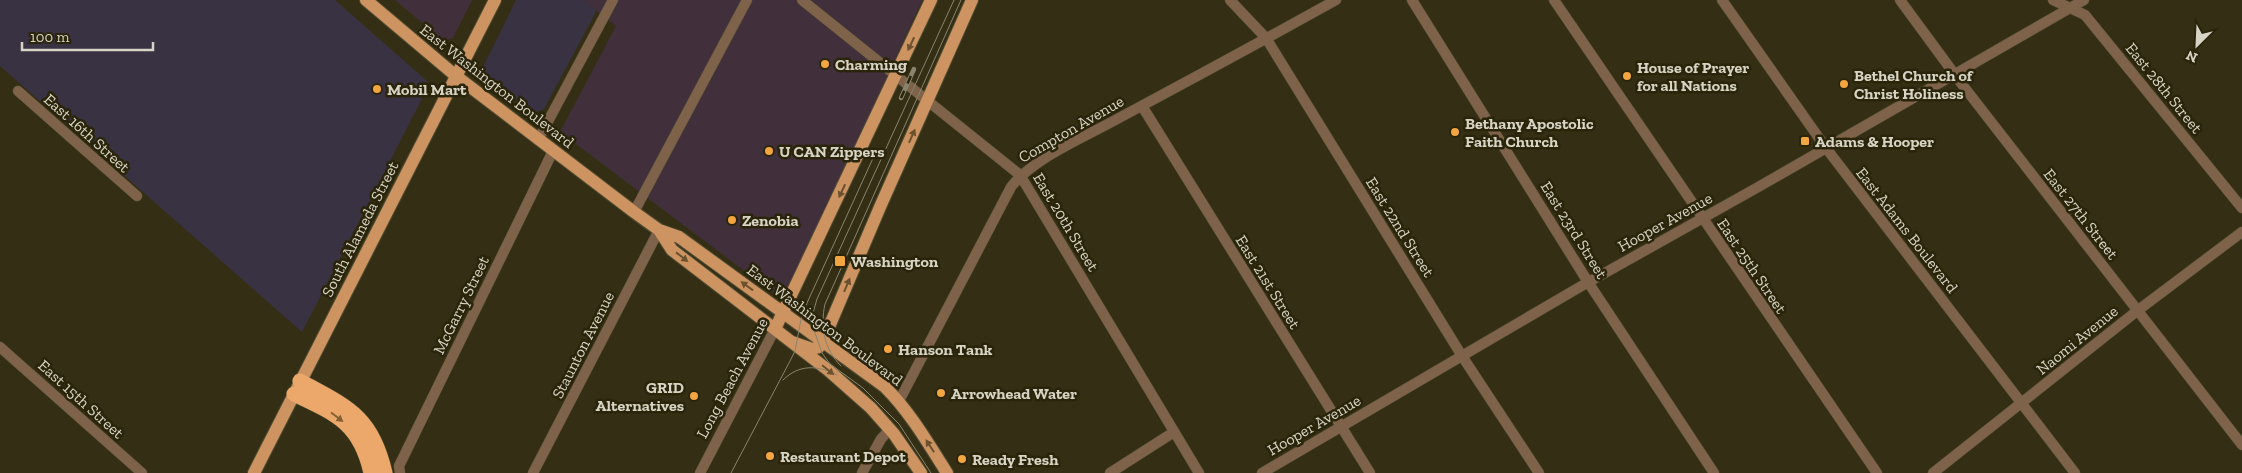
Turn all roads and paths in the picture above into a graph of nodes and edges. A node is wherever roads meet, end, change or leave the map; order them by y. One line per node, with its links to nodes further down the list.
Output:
1 (366, 0): 20 (main road, East Washington Boulevard)
2 (495, 0): 20 (main road, South Alameda Street)
3 (613, 0): 24 (street)
4 (747, 0): 30 (street)
5 (802, 0): 19 (street, East 20th Street)
6 (931, 0): 19 (main road, Long Beach Avenue, one-way to 19)
7 (972, 0): 22 (main road)
8 (1230, 0): 17 (street, East 22nd Street)
9 (1336, 0): 17 (street, Compton Avenue)
10 (1412, 0): 34 (street, East 23rd Street)
11 (1554, 0): 31 (street, East 25th Street)
12 (1722, 0): 25 (street, East Adams Boulevard)
13 (1900, 0): 18 (street, East 27th Street)
14 (2052, 0): 16 (street, East 28th Street)
15 (2084, 0): 16 (street, Hooper Avenue)
16 (2069, 8): 18 (street, Hooper Avenue); 29 (street, East 28th Street)
17 (1266, 38): 23 (street, Compton Avenue); 41 (street, East 22nd Street)
18 (1954, 74): 25 (street, Hooper Avenue); 35 (street, East 27th Street)
19 (897, 75): 22 (street, East 20th Street); 36 (main road, Long Beach Avenue, one-way to 36)
20 (456, 76): 24 (main road, East Washington Boulevard); 42 (main road, South Alameda Street)
21 (18, 91): 28 (street, East 16th Street)
22 (928, 100): 27 (street, East 20th Street); 38 (main road, one-way to 22)
23 (1142, 106): 27 (street, Compton Avenue); 45 (street, East 21st Street)
24 (538, 140): 26 (main road, East Washington Boulevard)
25 (1826, 148): 31 (street, Hooper Avenue); 44 (street, East Adams Boulevard)
26 (553, 151): 30 (main road, East Washington Boulevard); 53 (street, McGarry Street)
27 (1020, 175): 43 (street, Compton Avenue); 47 (street, East 20th Street)
28 (137, 196)
29 (2242, 208)
30 (634, 212): 32 (main road, East Washington Boulevard)
31 (1702, 219): 34 (street, Hooper Avenue); 65 (street, East 25th Street)
32 (658, 230): 36 (main road, East Washington Boulevard, one-way to 32); 37 (main road, East Washington Boulevard, one-way to 37); 54 (street, Staunton Avenue)
33 (2242, 232): 35 (street, Naomi Avenue)
34 (1588, 282): 41 (street, Hooper Avenue); 64 (street, East 23rd Street)
35 (2137, 311): 44 (street, Naomi Avenue); 48 (street, East 27th Street)
36 (785, 313): 37 (main road, Long Beach Avenue); 38 (main road, East Washington Boulevard)
37 (776, 330): 39 (main road, East Washington Boulevard); 55 (street, Long Beach Avenue)
38 (826, 335): 39 (main road); 43 (main road, East Washington Boulevard)
39 (792, 342): 46 (main road, East Washington Boulevard, one-way to 46)
40 (0, 347): 49 (street, East 15th Street)
41 (1462, 356): 45 (street, Hooper Avenue); 63 (street, East 22nd Street)
42 (297, 387): 50 (main road, South Alameda Street); 51 (highway, one-way to 51); 52 (highway)
43 (899, 401): 58 (main road, East Washington Boulevard, one-way to 43)
44 (2022, 404): 66 (street, Naomi Avenue); 67 (street, East Adams Boulevard)
45 (1340, 427): 61 (street, Hooper Avenue); 62 (street, East 21st Street)
46 (890, 430): 56 (street); 57 (main road, East Washington Boulevard)
47 (1174, 432): 59 (street); 60 (street, East 20th Street)
48 (2242, 445)
49 (142, 473)
50 (254, 473)
51 (371, 473)
52 (384, 473)
53 (400, 473)
54 (533, 473)
55 (700, 473)
56 (862, 473)
57 (921, 473)
58 (947, 473)
59 (1110, 473)
60 (1199, 473)
61 (1262, 473)
62 (1370, 473)
63 (1539, 473)
64 (1714, 473)
65 (1877, 473)
66 (1933, 473)
67 (2075, 473)

